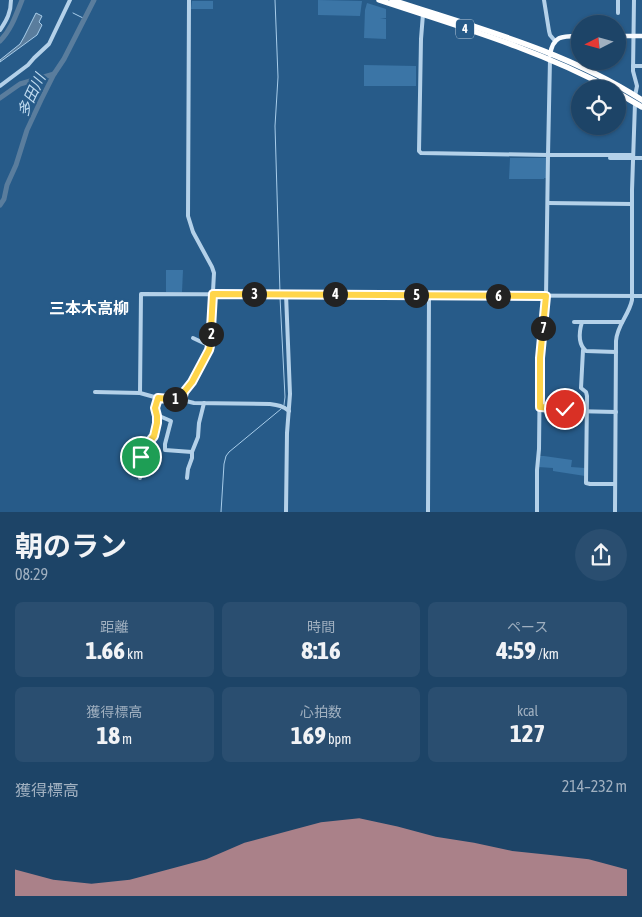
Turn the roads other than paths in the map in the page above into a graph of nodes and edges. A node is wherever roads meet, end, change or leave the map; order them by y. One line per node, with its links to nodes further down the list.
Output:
1 (11, 0): 11 (street)
2 (70, 0): 21 (street)
3 (189, 0): 33 (street)
4 (379, 0): 9 (highway, 4)
5 (392, 0): 9 (highway, 4)
6 (544, 0): 16 (street)
7 (618, 0): 10 (street)
8 (634, 0): 13 (street)
9 (423, 12): 17 (highway, 4); 27 (street)
10 (618, 13)
11 (0, 30)
12 (626, 36): 13 (main road)
13 (633, 36): 14 (main road); 18 (street)
14 (642, 36)
15 (571, 37): 16 (main road)
16 (555, 41): 17 (main road)
17 (550, 56): 20 (highway, 4); 22 (highway, 4); 27 (street)
18 (633, 66): 19 (street); 22 (street)
19 (642, 66)
20 (596, 80)
21 (0, 86)
22 (635, 95): 24 (highway, 4); 25 (street)
23 (626, 97): 25 (highway)
24 (642, 100)
25 (635, 102): 26 (highway); 28 (street)
26 (642, 107)
27 (548, 154): 28 (street); 31 (street)
28 (633, 157): 29 (street); 30 (street); 32 (street)
29 (610, 158)
30 (642, 158)
31 (548, 203): 32 (street); 36 (street)
32 (632, 204): 37 (street)
33 (213, 294): 34 (street); 43 (street); 47 (street)
34 (284, 294): 35 (street); 51 (street)
35 (429, 295): 36 (street); 61 (street)
36 (546, 296): 37 (street); 52 (street)
37 (632, 296): 38 (street); 41 (street)
38 (642, 296)
39 (574, 322): 40 (street)
40 (582, 322): 41 (street); 44 (street)
41 (622, 322): 45 (street)
42 (193, 338): 43 (street)
43 (210, 346): 49 (street)
44 (583, 350): 45 (street); 53 (street)
45 (616, 352): 54 (street)
46 (94, 392): 47 (street)
47 (140, 393): 48 (street)
48 (158, 398): 49 (street); 55 (street)
49 (182, 400): 50 (street)
50 (204, 403): 51 (street); 56 (street)
51 (286, 407): 60 (street)
52 (540, 407): 53 (street); 62 (street)
53 (587, 412): 54 (street); 59 (street)
54 (616, 412): 59 (street)
55 (157, 416): 56 (street); 57 (street)
56 (192, 452): 58 (street)
57 (140, 478)
58 (187, 478)
59 (615, 484): 63 (street)
60 (286, 512)
61 (428, 512)
62 (537, 512)
63 (615, 512)

